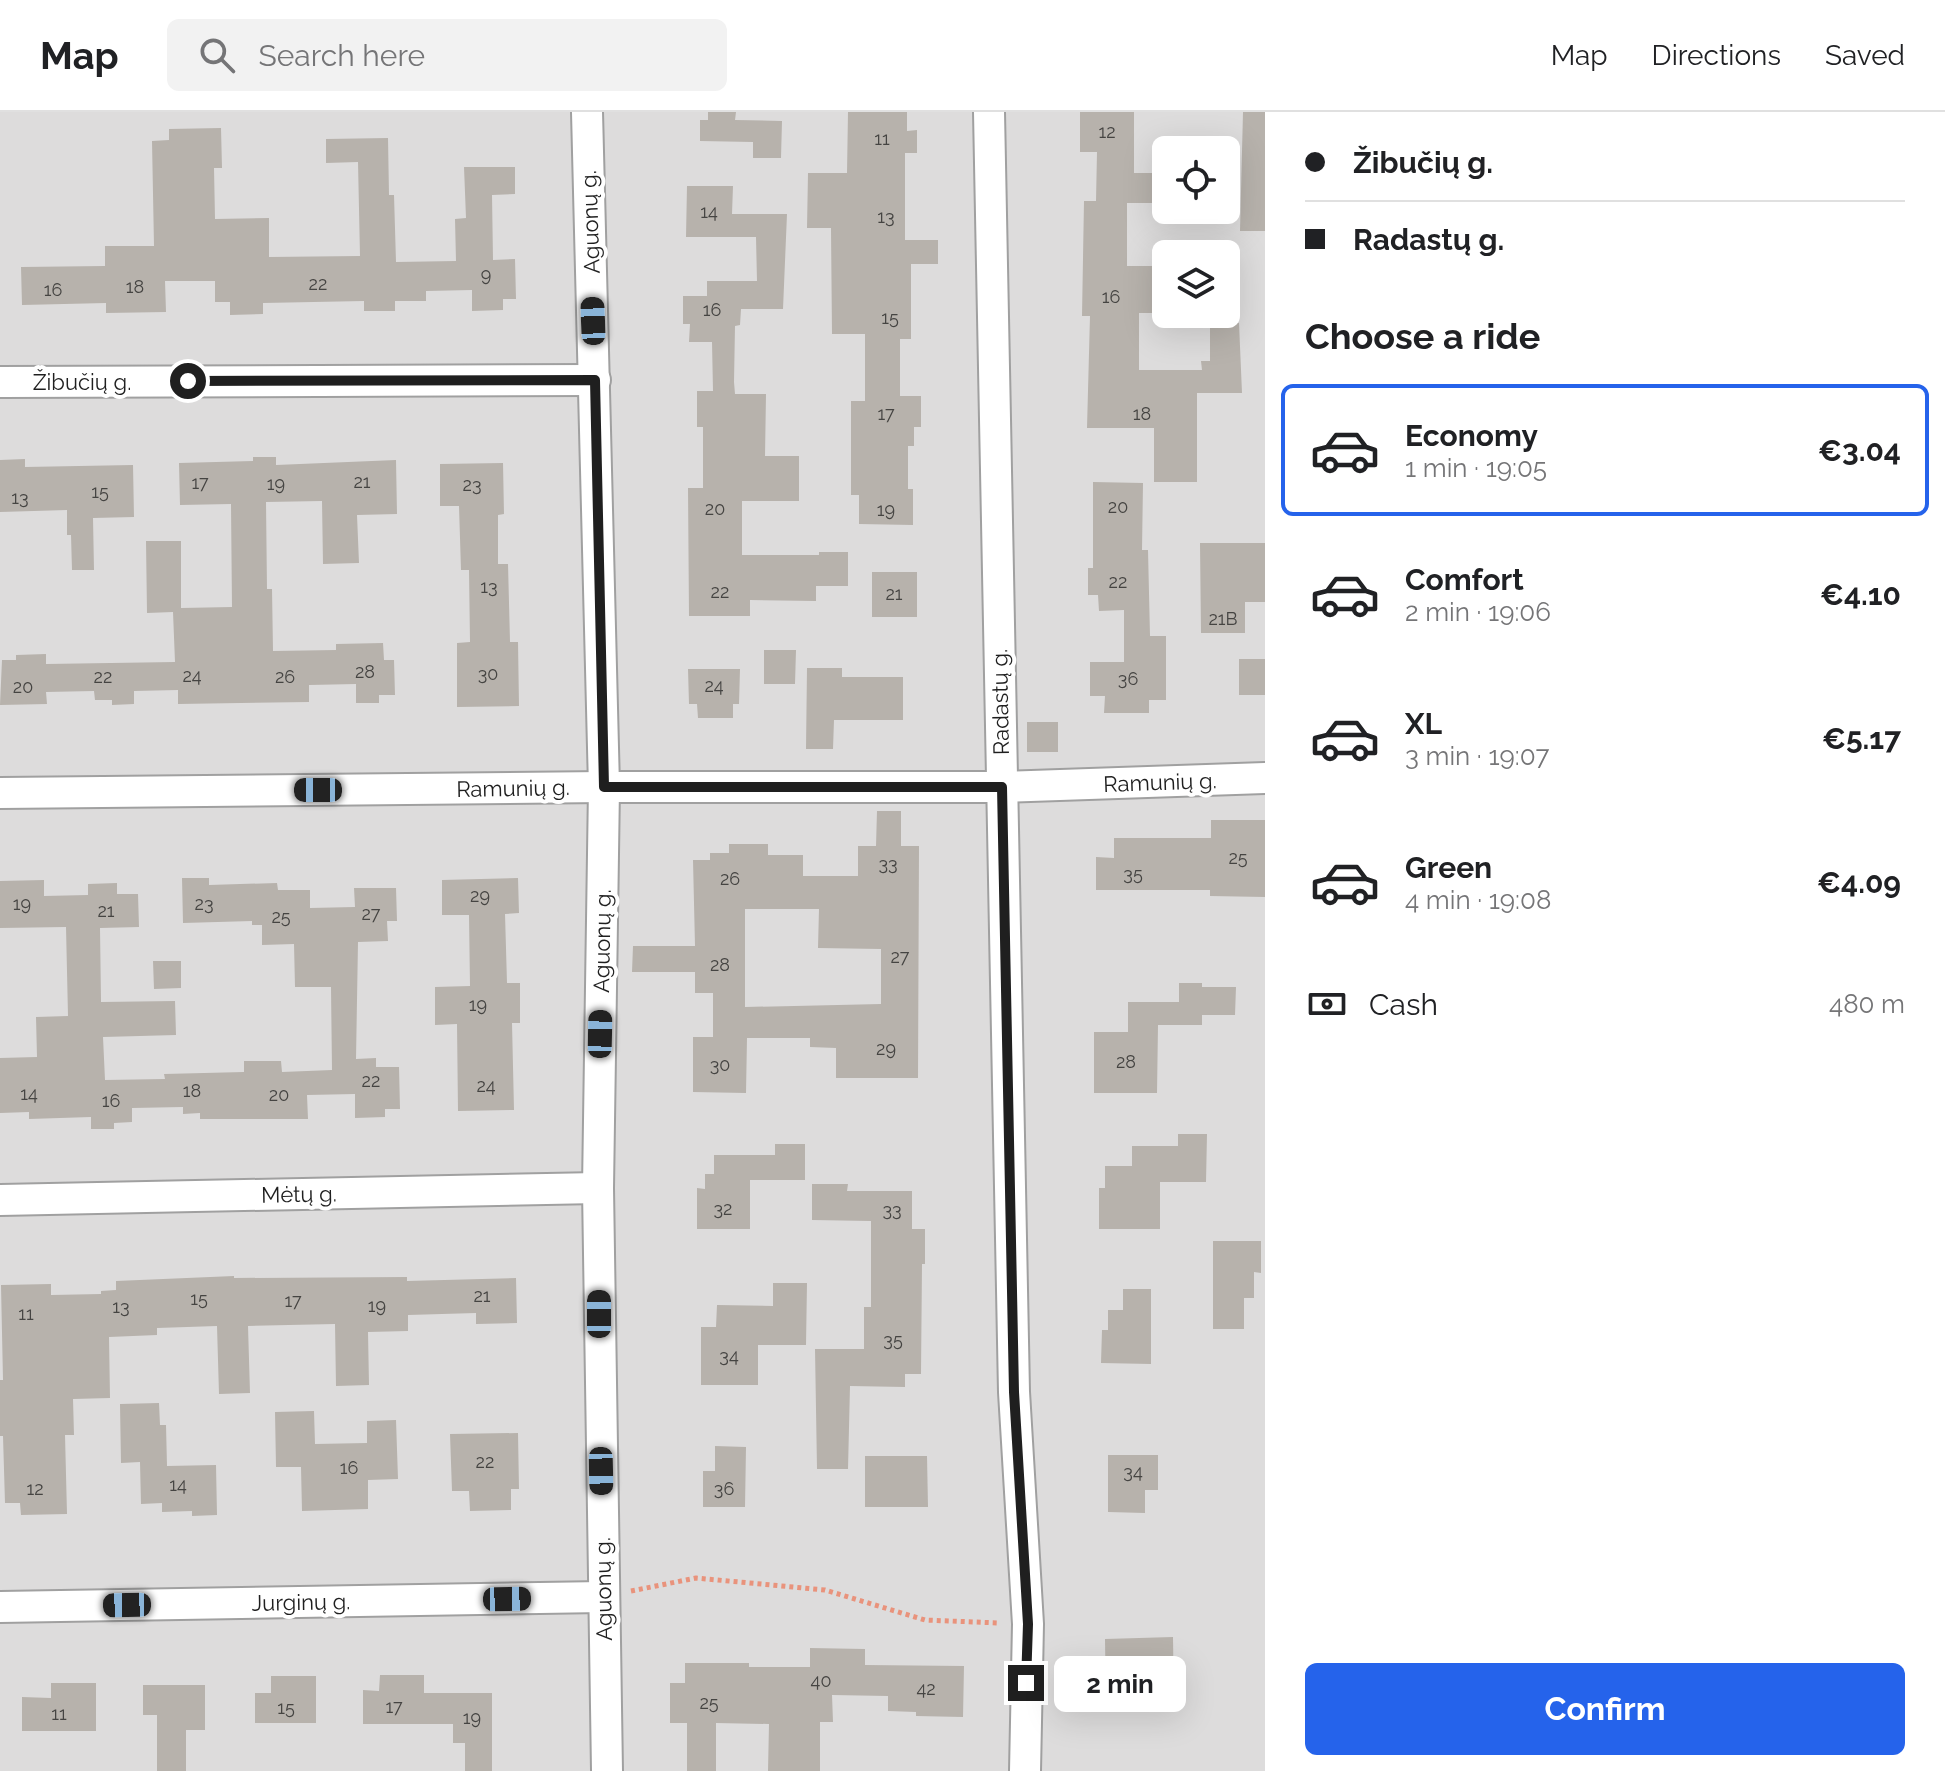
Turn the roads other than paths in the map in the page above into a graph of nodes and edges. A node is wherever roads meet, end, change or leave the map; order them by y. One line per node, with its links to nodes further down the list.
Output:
1 (587, 112): 3 (street, Aguonų g.)
2 (989, 112): 7 (street, Radastų g.)
3 (595, 380): 4 (street, Žibučių g.); 6 (street, Aguonų g.)
4 (0, 382)
5 (1265, 778): 7 (street, Ramunių g.)
6 (604, 787): 7 (street, Ramunių g.); 8 (street, Ramunių g.); 9 (street, Aguonų g.)
7 (1002, 787): 14 (street, Radastų g.)
8 (0, 793)
9 (598, 1188): 10 (street, Mėtų g.); 11 (street, Aguonų g.)
10 (0, 1200)
11 (603, 1597): 12 (street, Jurginų g.); 13 (street, Aguonų g.)
12 (0, 1607)
13 (607, 1771)
14 (1025, 1771)

